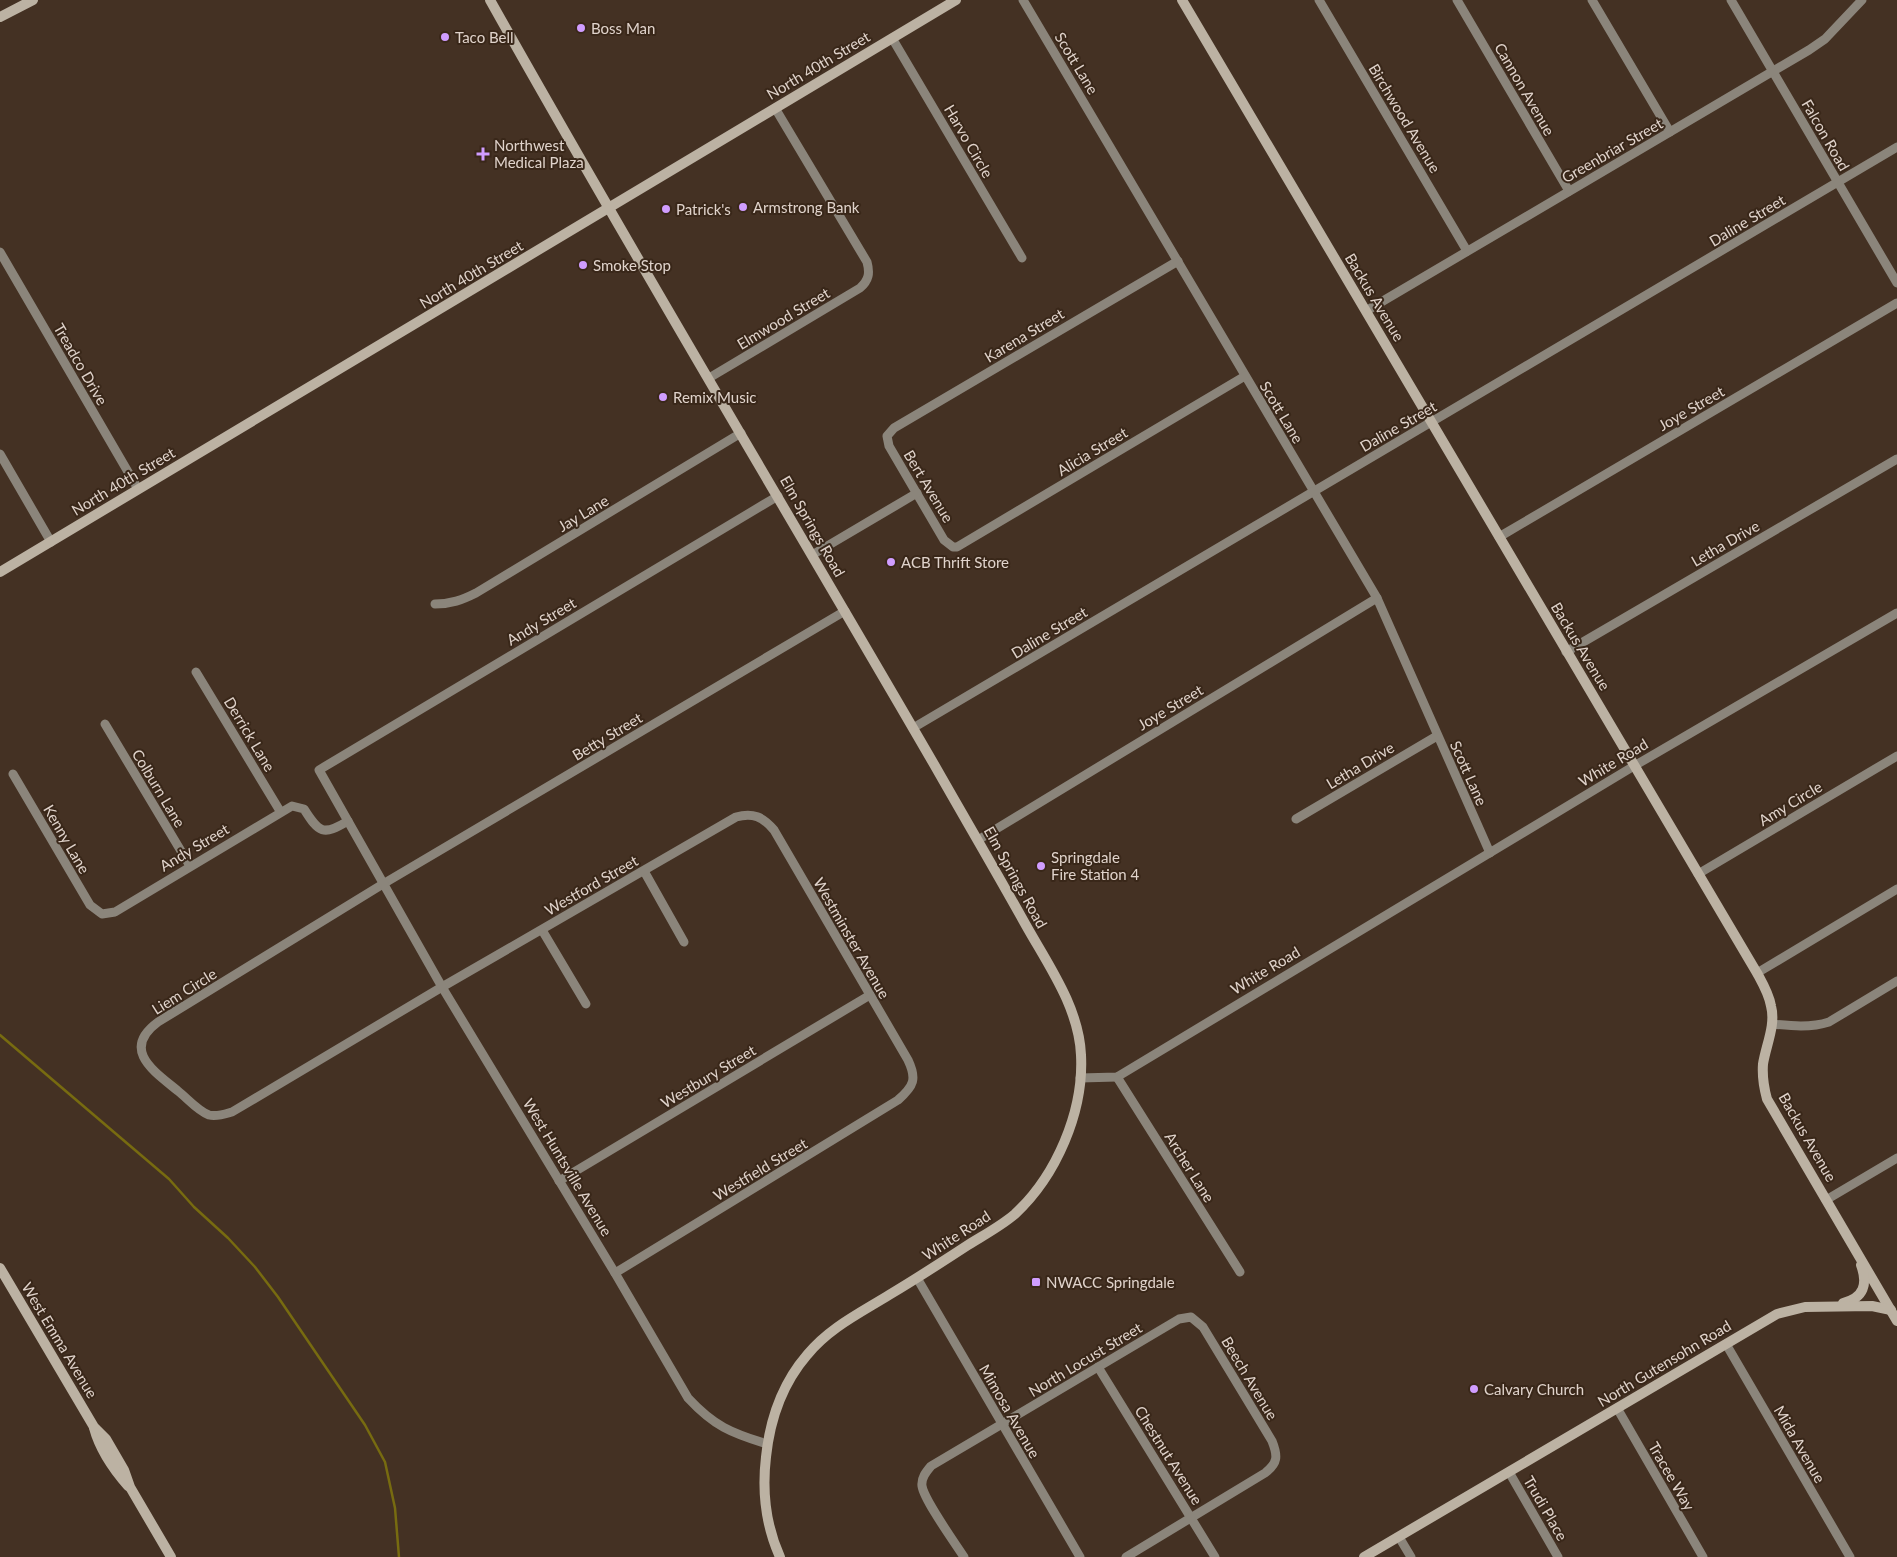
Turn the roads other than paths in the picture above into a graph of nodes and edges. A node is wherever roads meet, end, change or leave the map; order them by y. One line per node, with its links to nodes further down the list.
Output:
1 (33, 0): 11 (street)
2 (490, 0): 19 (street, Elm Springs Road)
3 (956, 0): 12 (street, North 40th Street)
4 (1023, 0): 23 (street, Scott Lane)
5 (1182, 0): 26 (street, Backus Avenue)
6 (1320, 0): 20 (street, Birchwood Avenue)
7 (1457, 0): 18 (street, Cannon Avenue)
8 (1592, 0): 15 (street)
9 (1731, 0): 13 (street, Falcon Road)
10 (1862, 0): 13 (street, Greenbriar Street)
11 (0, 17)
12 (892, 38): 14 (street, North 40th Street); 22 (street, Harvo Circle)
13 (1772, 71): 15 (street, Greenbriar Street); 17 (street, Falcon Road)
14 (775, 108): 19 (street, North 40th Street); 28 (street, Elmwood Street)
15 (1670, 132): 18 (street, Greenbriar Street)
16 (1897, 147): 17 (street, Daline Street)
17 (1838, 182): 24 (street, Falcon Road); 29 (street, Daline Street)
18 (1569, 192): 20 (street, Greenbriar Street)
19 (610, 208): 28 (street, Elm Springs Road); 34 (street, North 40th Street)
20 (1468, 251): 26 (street, Greenbriar Street)
21 (0, 252): 34 (street, Treadco Drive)
22 (1022, 258)
23 (1178, 261): 27 (street, Scott Lane); 31 (street, Karena Street)
24 (1897, 284)
25 (1897, 303): 38 (street, Joye Street)
26 (1366, 311): 29 (street, Backus Avenue)
27 (1245, 376): 35 (street, Scott Lane); 40 (street, Alicia Street)
28 (709, 378): 30 (street, Elm Springs Road)
29 (1432, 422): 35 (street, Daline Street); 38 (street, Backus Avenue)
30 (741, 433): 37 (street, Elm Springs Road); 44 (street, Jay Lane)
31 (888, 436): 36 (street, Bert Avenue)
32 (0, 454): 39 (street)
33 (1897, 459): 47 (street, Letha Drive)
34 (138, 489): 39 (street, North 40th Street)
35 (1313, 492): 43 (street, Scott Lane); 50 (street, Daline Street)
36 (917, 493): 40 (street, Bert Avenue); 41 (street)
37 (778, 496): 41 (street, Elm Springs Road); 54 (street, Andy Street)
38 (1499, 537): 47 (street, Backus Avenue)
39 (51, 542): 42 (street, North 40th Street)
40 (953, 547)
41 (812, 555): 45 (street, Elm Springs Road)
42 (0, 572)
43 (1377, 598): 51 (street, Scott Lane); 60 (street, Joye Street)
44 (436, 604)
45 (845, 611): 50 (street, Elm Springs Road); 65 (street, Betty Street)
46 (1897, 613): 53 (street, White Road)
47 (1566, 652): 53 (street, Backus Avenue)
48 (196, 672): 56 (street, Derrick Lane)
49 (104, 724): 62 (street, Colburn Lane)
50 (913, 728): 60 (street, Elm Springs Road)
51 (1437, 736): 58 (street, Letha Drive); 61 (street, Scott Lane)
52 (1897, 756): 64 (street, Amy Circle)
53 (1634, 766): 61 (street, White Road); 64 (street, Backus Avenue)
54 (319, 770): 59 (street, West Huntsville Avenue)
55 (13, 774): 67 (street, Kenny Lane)
56 (280, 811): 59 (street, Andy Street); 62 (street, Andy Street)
57 (756, 815): 63 (street, Westford Street); 73 (street, Westminster Avenue)
58 (1296, 819)
59 (348, 821): 65 (street, West Huntsville Avenue)
60 (978, 840): 77 (street, Elm Springs Road)
61 (1490, 853): 76 (street, White Road)
62 (190, 866): 67 (street, Andy Street)
63 (644, 870): 68 (street, Westford Street); 69 (street)
64 (1698, 874): 70 (street, Backus Avenue)
65 (383, 884): 72 (street, West Huntsville Avenue); 72 (street, Liem Circle)
66 (1897, 889): 70 (street)
67 (102, 914)
68 (542, 930): 72 (street, Westford Street); 74 (street)
69 (684, 942)
70 (1758, 973): 75 (street, Backus Avenue)
71 (1897, 982): 75 (street)
72 (442, 987): 80 (street, West Huntsville Avenue)
73 (870, 995): 78 (street, Westminster Avenue); 80 (street, Westbury Street)
74 (586, 1004)
75 (1772, 1024): 81 (street, Backus Avenue)
76 (1117, 1076): 77 (street, White Road); 84 (street, Archer Lane)
77 (1080, 1078): 86 (street, White Road)
78 (913, 1082): 85 (street, Westfield Street)
79 (1897, 1158): 81 (street)
80 (559, 1181): 85 (street, West Huntsville Avenue)
81 (1826, 1200): 82 (street, Backus Avenue)
82 (1855, 1248): 87 (street); 88 (street, Backus Avenue)
83 (0, 1268): 99 (street, West Emma Avenue)
84 (1240, 1272)
85 (615, 1273): 95 (street, West Huntsville Avenue)
86 (917, 1278): 94 (street, Mimosa Avenue); 95 (street, White Road)
87 (1827, 1306): 88 (street, North Gutensohn Road); 91 (street, North Gutensohn Road)
88 (1894, 1309): 90 (street, Backus Avenue)
89 (1191, 1317): 92 (street, North Locust Street); 97 (street, Beech Avenue)
90 (1897, 1321)
91 (1726, 1344): 93 (street, North Gutensohn Road); 109 (street, Mida Avenue)
92 (1098, 1367): 94 (street, North Locust Street); 97 (street, Chestnut Avenue)
93 (1617, 1408): 96 (street, North Gutensohn Road); 108 (street, Tracee Way)
94 (1001, 1424): 101 (street, North Locust Street); 102 (street, Mimosa Avenue)
95 (767, 1444): 100 (street)
96 (1509, 1472): 98 (street, North Gutensohn Road); 107 (street, Trudi Place)
97 (1191, 1518): 103 (street); 104 (street, Chestnut Avenue)
98 (1399, 1537): 105 (street, North Gutensohn Road); 106 (street)
99 (171, 1557)
100 (780, 1557)
101 (964, 1557)
102 (1080, 1557)
103 (1126, 1557)
104 (1215, 1557)
105 (1364, 1557)
106 (1411, 1557)
107 (1558, 1557)
108 (1703, 1557)
109 (1850, 1557)

